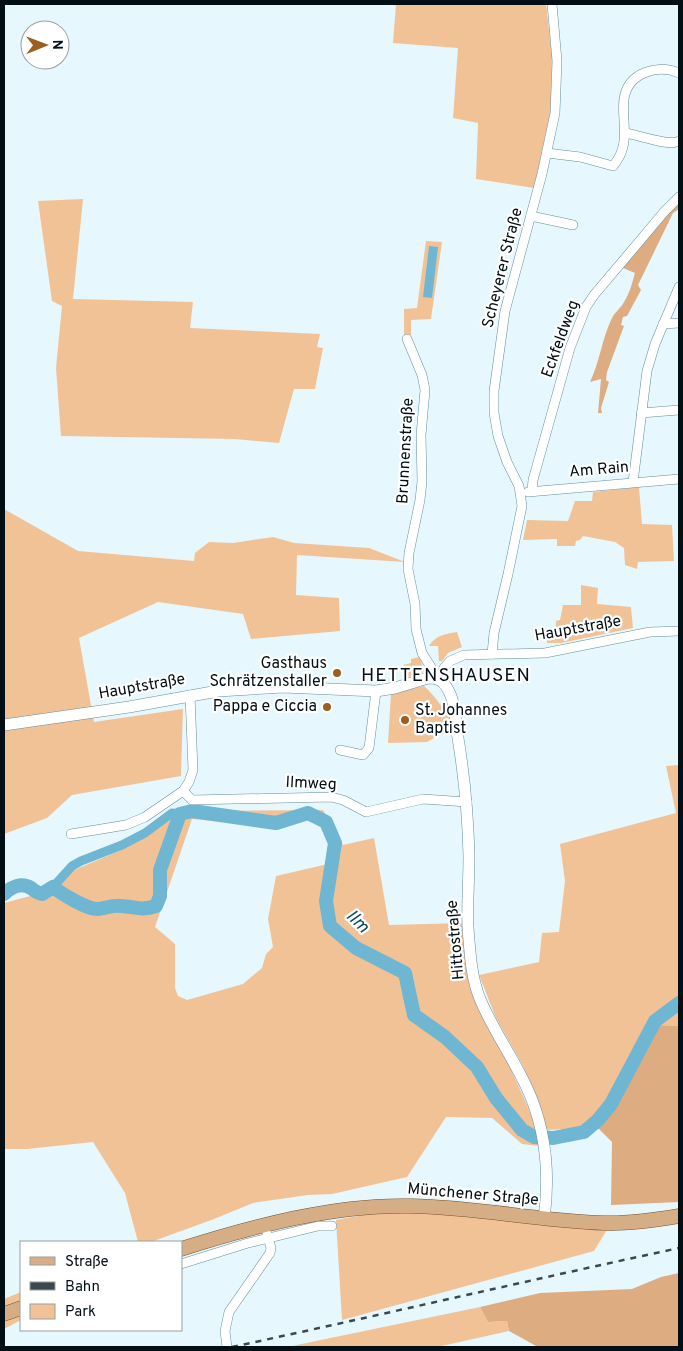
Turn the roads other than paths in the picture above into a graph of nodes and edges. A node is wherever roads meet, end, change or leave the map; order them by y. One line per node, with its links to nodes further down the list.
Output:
1 (552, 4): 5 (street, Scheyerer Straße)
2 (679, 73): 3 (street)
3 (625, 132): 4 (street); 5 (street)
4 (679, 142)
5 (547, 153): 7 (street, Scheyerer Straße)
6 (679, 197): 17 (street, Eckfeldweg)
7 (531, 216): 8 (street); 18 (street, Scheyerer Straße)
8 (573, 225)
9 (679, 287): 11 (street)
10 (679, 323): 11 (street)
11 (663, 324): 14 (street)
12 (408, 339): 21 (street, Brunnenstraße)
13 (679, 410): 14 (street)
14 (642, 413): 16 (street)
15 (679, 479): 16 (street, Am Rain)
16 (633, 482): 17 (street, Am Rain)
17 (532, 491): 18 (street, Am Rain)
18 (521, 494): 20 (street, Scheyerer Straße)
19 (679, 631): 20 (street, Hauptstraße)
20 (492, 654): 21 (street, Hauptstraße)
21 (439, 680): 22 (street, Hauptstraße); 27 (street, Hittostraße)
22 (376, 691): 23 (street, Hauptstraße); 25 (street)
23 (190, 695): 24 (street, Hauptstraße); 26 (street)
24 (4, 725)
25 (340, 750)
26 (183, 792): 27 (street, Ilmweg); 28 (street)
27 (466, 802): 30 (street, Hittostraße)
28 (71, 834)
29 (679, 1216): 30 (main road, Münchener Straße)
30 (544, 1219): 32 (main road, Münchener Straße)
31 (332, 1226): 32 (street, Münchener Straße)
32 (267, 1233): 33 (main road); 34 (street, Münchener Straße); 37 (street)
33 (182, 1249)
34 (182, 1264)
35 (20, 1308): 36 (main road)
36 (4, 1314)
37 (227, 1347)

